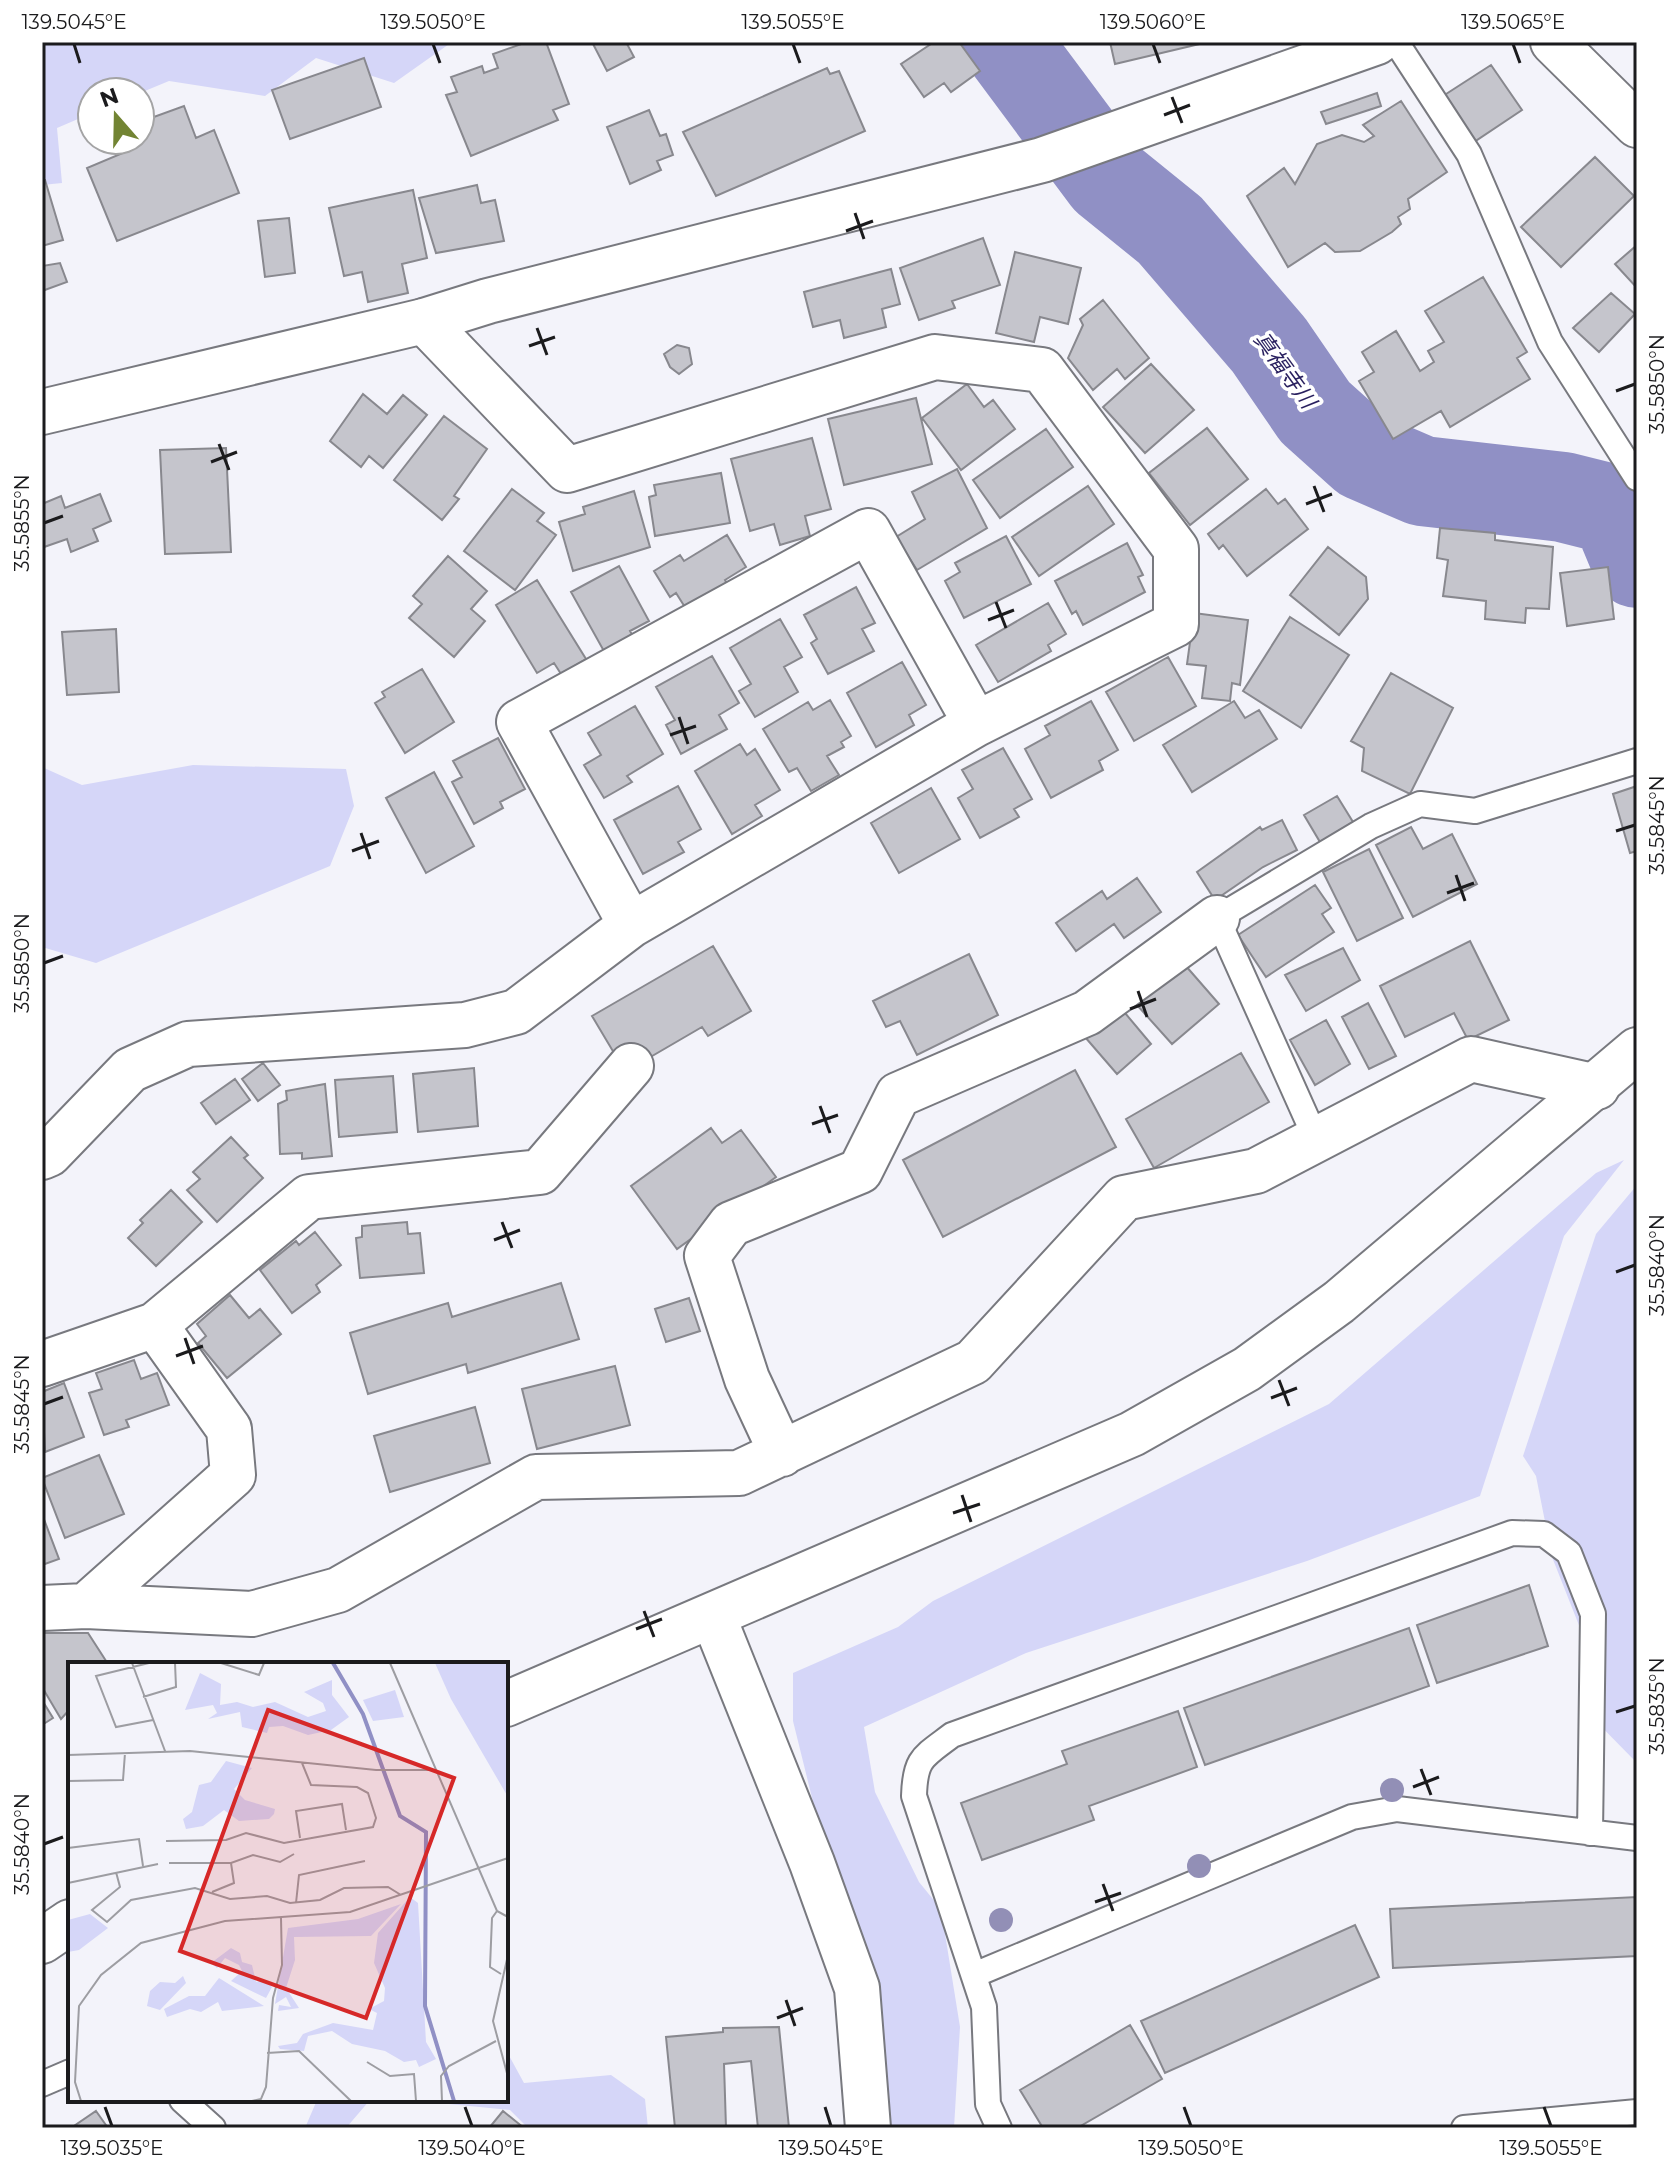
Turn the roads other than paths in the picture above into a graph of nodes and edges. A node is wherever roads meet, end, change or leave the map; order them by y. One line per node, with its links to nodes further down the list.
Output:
1 (1377, 42): 5 (street)
2 (1396, 42): 7 (lane)
3 (1553, 42): 4 (street)
4 (1637, 125)
5 (424, 321): 6 (street); 8 (street)
6 (42, 412)
7 (1637, 478)
8 (976, 724): 11 (street); 11 (street)
9 (1637, 761): 10 (lane)
10 (1217, 918): 15 (lane); 19 (street)
11 (631, 925): 16 (street)
12 (1637, 1050): 14 (street)
13 (631, 1066): 17 (street)
14 (1597, 1087): 15 (street); 22 (street)
15 (1316, 1139): 19 (street)
16 (42, 1157)
17 (155, 1325): 18 (street); 20 (street)
18 (42, 1364)
19 (782, 1454): 20 (street)
20 (86, 1606): 21 (street)
21 (42, 1608)
22 (713, 1616): 23 (street); 34 (street)
23 (508, 1703)
24 (1590, 1833): 25 (lane); 28 (lane); 28 (lane)
25 (1637, 1838)
26 (68, 1923): 27 (street)
27 (42, 1941)
28 (974, 1975): 35 (lane)
29 (68, 2073): 30 (lane)
30 (42, 2084)
31 (184, 2102): 33 (lane)
32 (1637, 2112): 36 (lane)
33 (213, 2128)
34 (868, 2128)
35 (999, 2128)
36 (1464, 2128)

